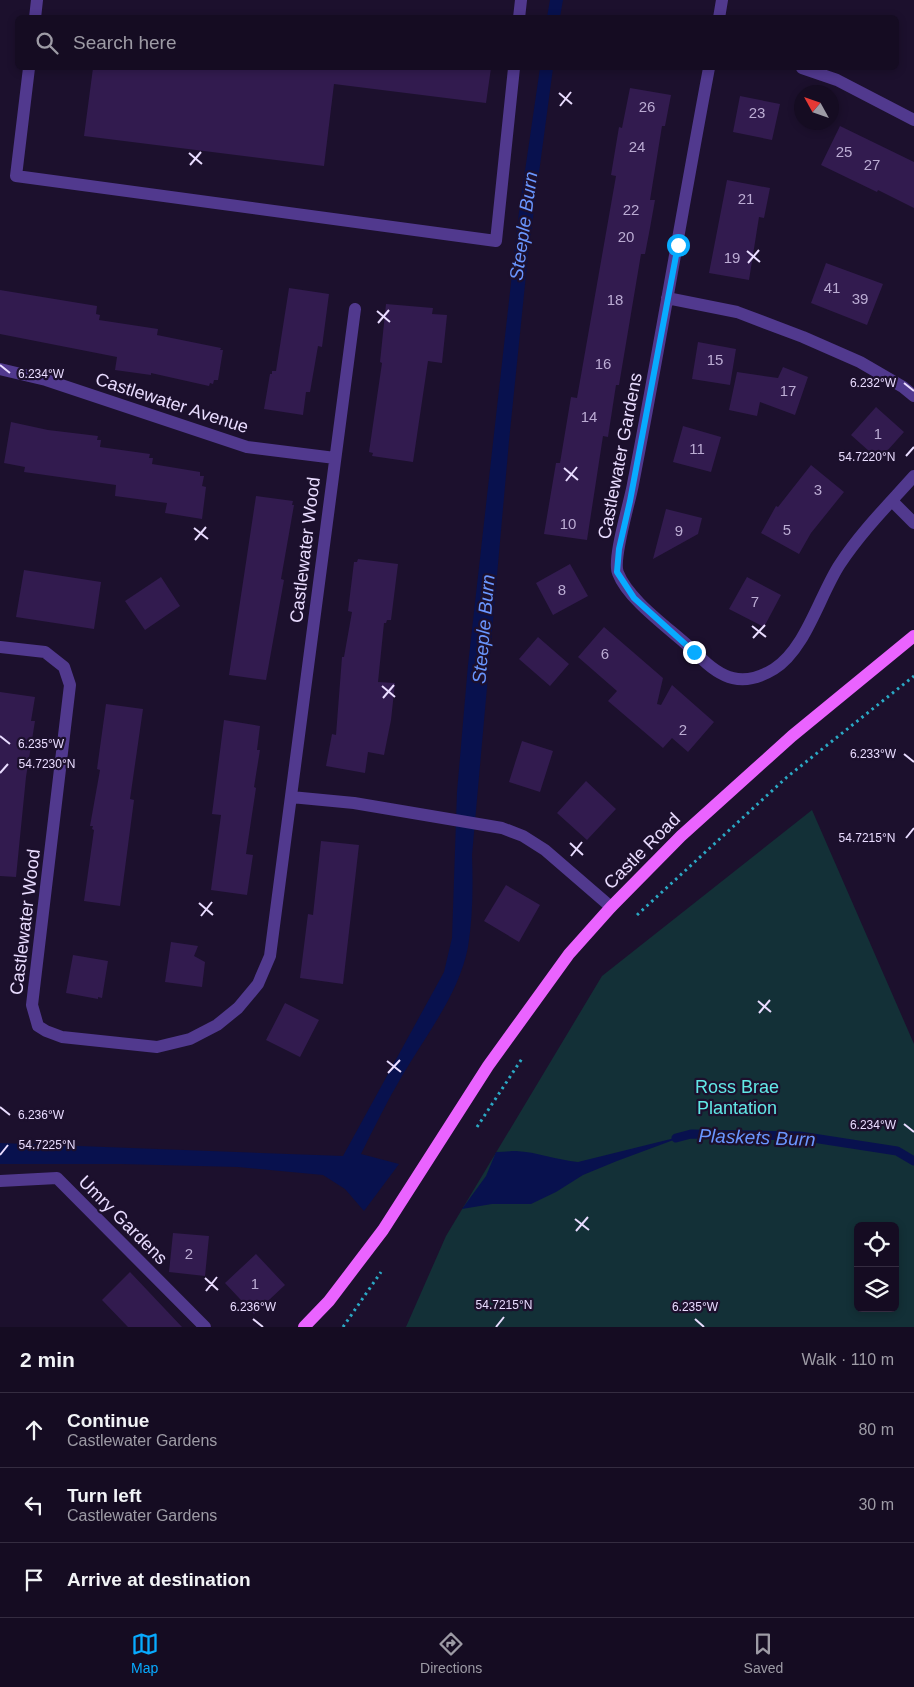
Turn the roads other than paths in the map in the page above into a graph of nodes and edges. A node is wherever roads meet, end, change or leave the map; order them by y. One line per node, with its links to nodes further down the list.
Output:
1 (37, 0): 4 (street)
2 (521, 0): 5 (street)
3 (722, 0): 6 (street)
4 (35, 15)
5 (519, 15)
6 (720, 15)
7 (29, 70): 8 (street)
8 (514, 70)
9 (709, 70): 12 (street, Castlewater Gardens)
10 (808, 70): 11 (street)
11 (914, 120)
12 (667, 298): 15 (street); 18 (street, Castlewater Gardens)
13 (355, 308): 16 (street, Castlewater Wood)
14 (0, 369): 16 (street, Castlewater Avenue)
15 (914, 396)
16 (335, 458): 22 (street, Castlewater Wood)
17 (914, 476): 18 (street, Castlewater Gardens)
18 (892, 501): 19 (street)
19 (914, 523)
20 (914, 636): 23 (main road, Castle Road)
21 (0, 647): 22 (street, Castlewater Wood)
22 (291, 796): 23 (street)
23 (611, 907): 26 (main road, Castle Road)
24 (0, 1181): 25 (street, Umry Gardens)
25 (205, 1327)
26 (304, 1327)

